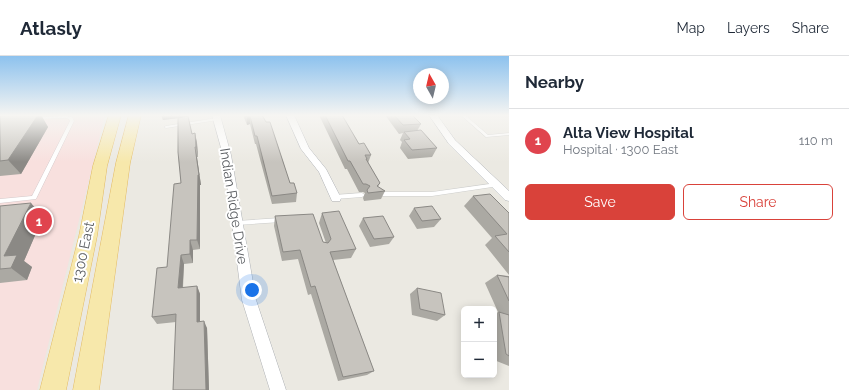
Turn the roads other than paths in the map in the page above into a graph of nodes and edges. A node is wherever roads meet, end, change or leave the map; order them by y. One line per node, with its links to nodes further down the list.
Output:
1 (67, 131): 14 (lane)
2 (110, 131): 17 (main road, 1300 East)
3 (131, 131): 18 (main road, 1300 East)
4 (221, 131): 16 (street, Indian Ridge Drive)
5 (297, 131): 13 (street)
6 (444, 131): 9 (street)
7 (481, 131): 8 (lane)
8 (509, 134)
9 (498, 185): 10 (lane); 12 (street)
10 (378, 194)
11 (362, 195): 13 (lane)
12 (509, 197)
13 (335, 198)
14 (0, 201)
15 (290, 219): 16 (lane)
16 (237, 223): 19 (street, Indian Ridge Drive)
17 (52, 390)
18 (86, 390)
19 (278, 390)

